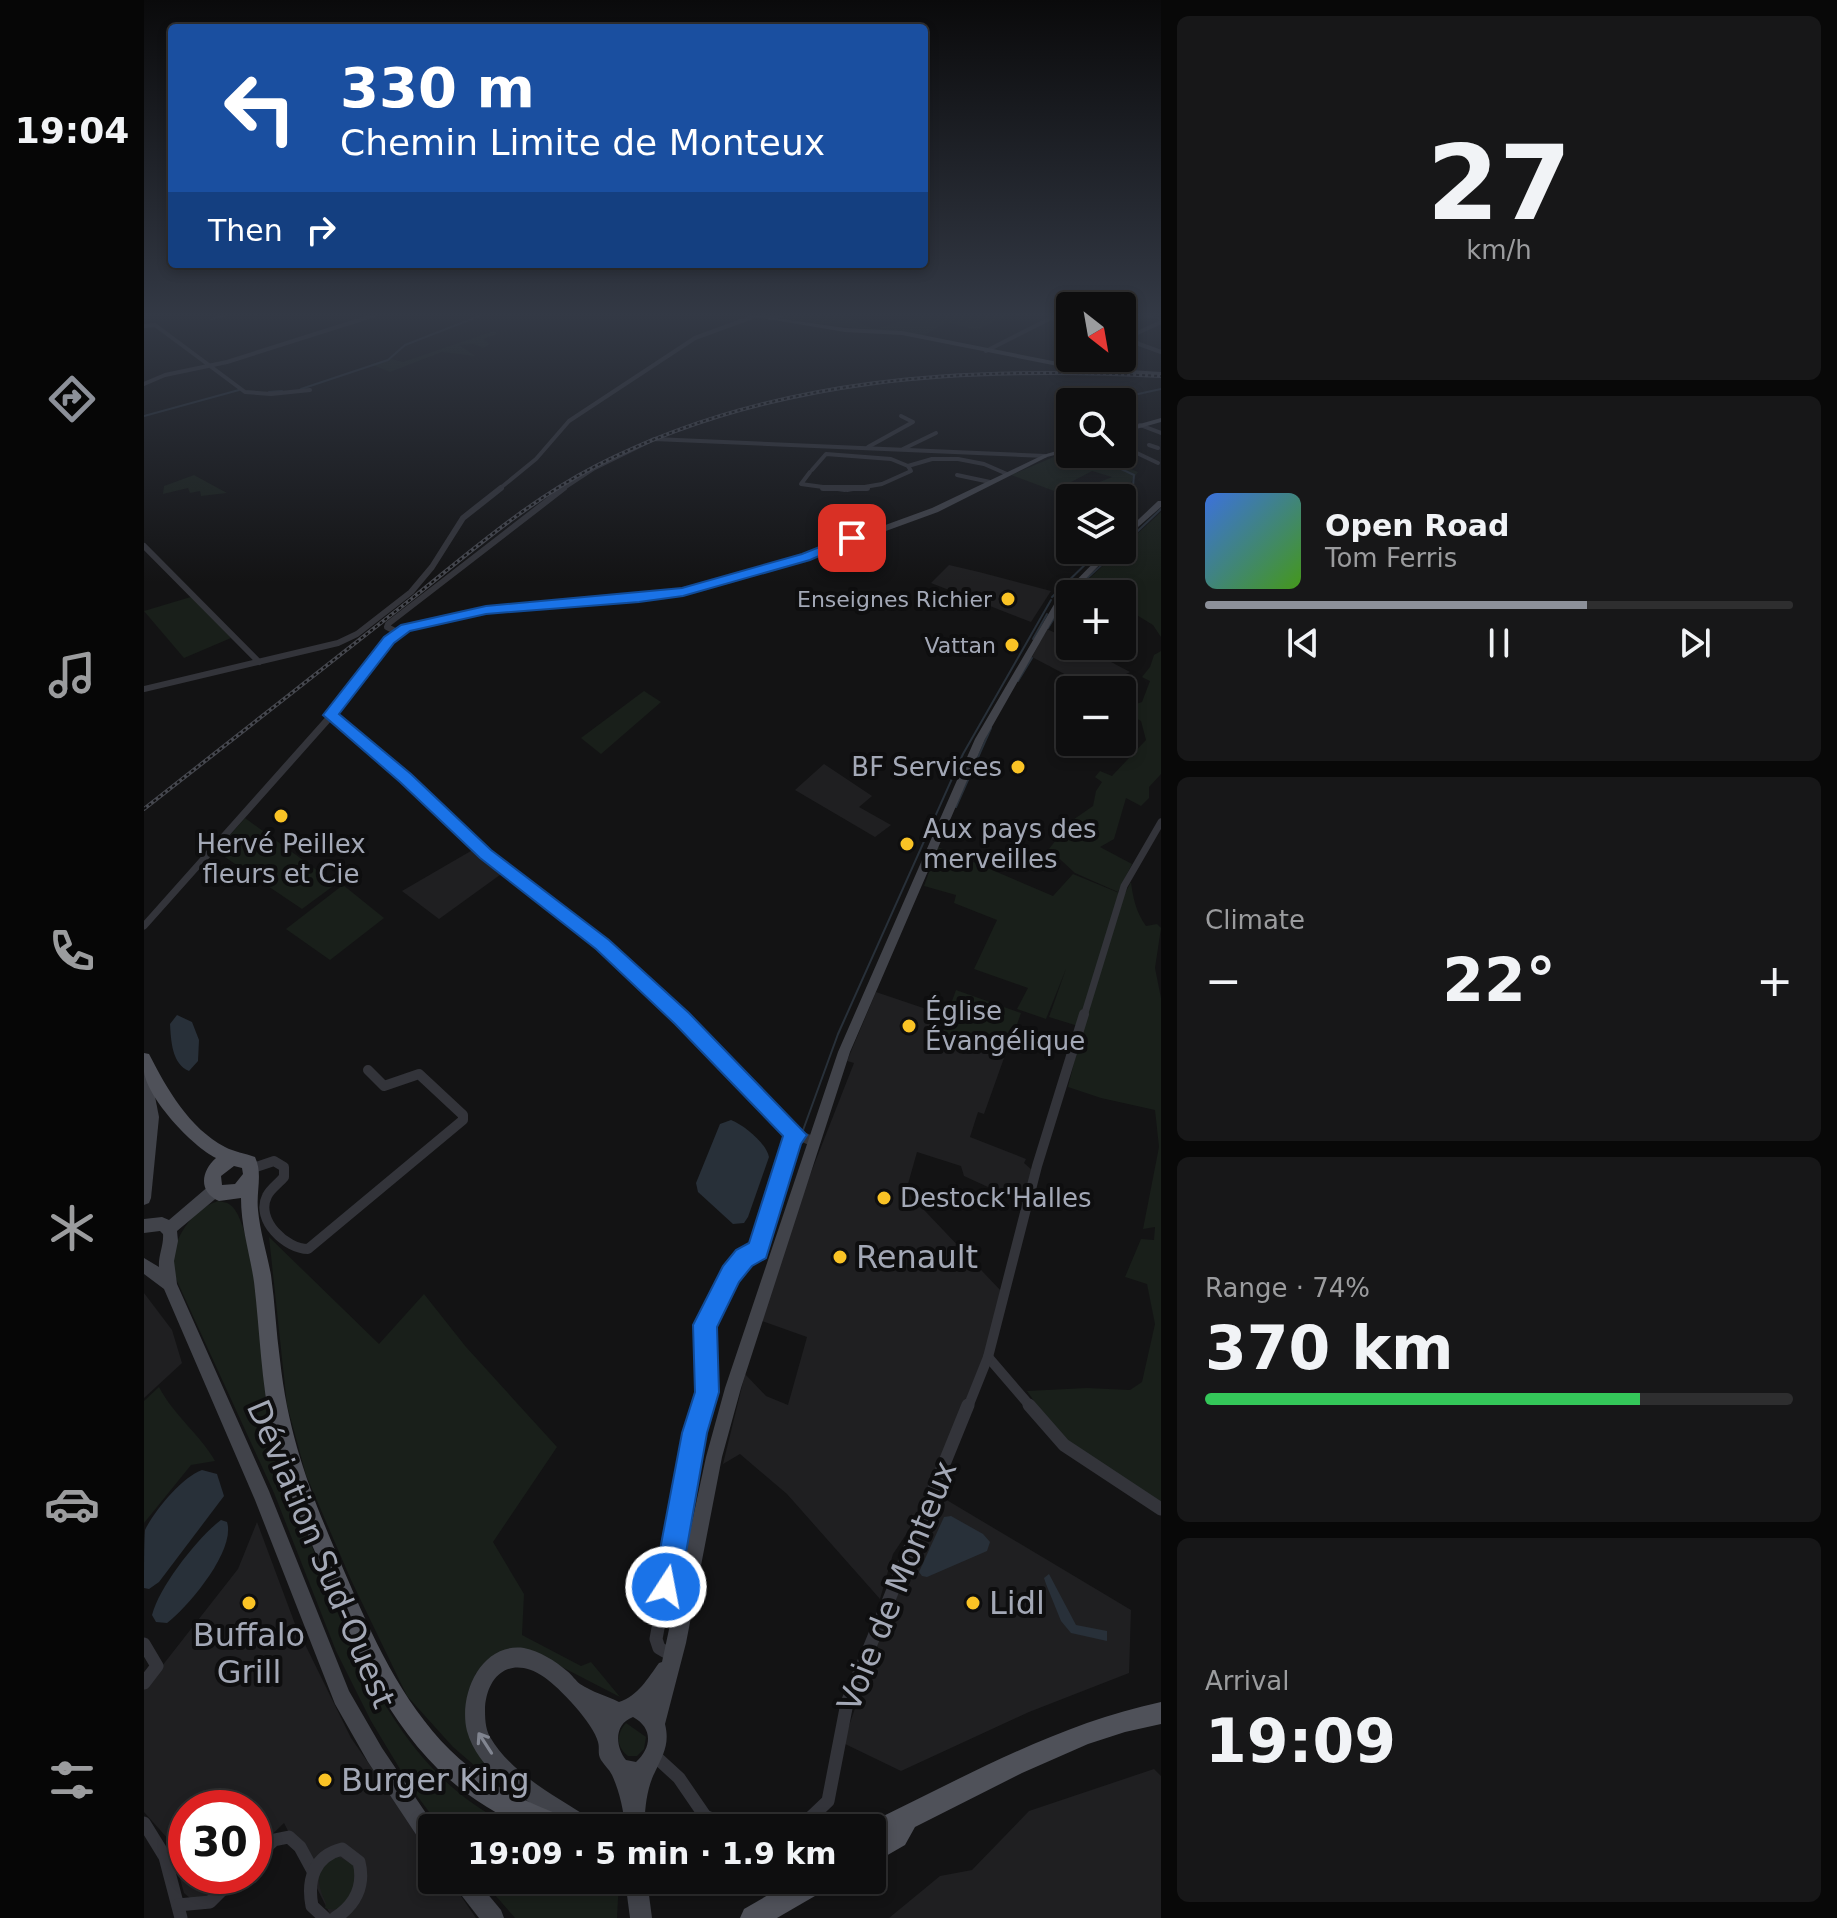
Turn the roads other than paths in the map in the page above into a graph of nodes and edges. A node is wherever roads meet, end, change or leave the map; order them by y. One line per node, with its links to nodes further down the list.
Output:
1 (594, 405): 25 (street)
2 (901, 416): 9 (street)
3 (1161, 420): 4 (main road)
4 (1140, 425): 5 (main road); 7 (street)
5 (1136, 426)
6 (936, 433): 11 (street)
7 (1161, 433)
8 (1149, 445): 10 (street)
9 (868, 447): 11 (street); 24 (street)
10 (1158, 448)
11 (902, 449): 14 (street)
12 (1056, 453): 14 (main road)
13 (1136, 453): 15 (street)
14 (1045, 456): 17 (main road)
15 (1158, 463)
16 (908, 466): 16 (street); 17 (street)
17 (1007, 474): 19 (main road)
18 (957, 475): 19 (street)
19 (990, 482): 24 (main road)
20 (1161, 503): 21 (main road)
21 (1136, 526)
22 (144, 546): 25 (street)
23 (1096, 564): 35 (main road)
24 (397, 632): 27 (main road)
25 (259, 662): 26 (street)
26 (144, 689)
27 (331, 715): 29 (street); 33 (street)
28 (1161, 822): 46 (street)
29 (144, 926)
30 (144, 1059): 34 (main road)
31 (368, 1070): 37 (street)
32 (144, 1076): 39 (main road)
33 (797, 1135): 35 (street); 49 (street)
34 (202, 1141): 36 (main road); 38 (main road)
35 (814, 1142): 49 (main road)
36 (233, 1158): 37 (main road); 38 (main road)
37 (251, 1175): 38 (main road); 40 (main road)
38 (219, 1186): 40 (main road); 42 (main road)
39 (144, 1198)
40 (251, 1224): 60 (main road)
41 (144, 1226): 42 (main road)
42 (169, 1229): 43 (main road)
43 (167, 1251): 44 (main road); 45 (main road)
44 (144, 1264): 45 (main road)
45 (169, 1284): 64 (main road, Déviation Sud-Ouest)
46 (988, 1357): 47 (street); 58 (street, Voie de Monteux)
47 (1161, 1509)
48 (144, 1644): 50 (street)
49 (672, 1660): 53 (main road); 56 (main road)
50 (144, 1683)
51 (577, 1692): 53 (main road); 57 (main road); 61 (main road, one-way to 51)
52 (1161, 1703): 55 (main road)
53 (626, 1710): 56 (main road); 57 (main road)
54 (1161, 1713): 55 (main road)
55 (1136, 1717): 65 (main road)
56 (655, 1724): 58 (main road)
57 (607, 1738): 59 (main road)
58 (650, 1762): 59 (main road); 63 (main road)
59 (620, 1769): 62 (main road)
60 (527, 1814)
61 (567, 1814)
62 (632, 1814)
63 (636, 1814)
64 (418, 1820)
65 (906, 1820): 67 (main road); 69 (main road)
66 (144, 1823): 74 (street)
67 (886, 1829)
68 (272, 1840): 70 (street)
69 (886, 1843)
70 (313, 1871): 75 (street); 76 (street)
71 (218, 1894): 74 (street)
72 (473, 1894): 77 (main road)
73 (794, 1894): 78 (main road)
74 (180, 1912)
75 (324, 1918)
76 (335, 1918)
77 (493, 1918)
78 (753, 1918)

